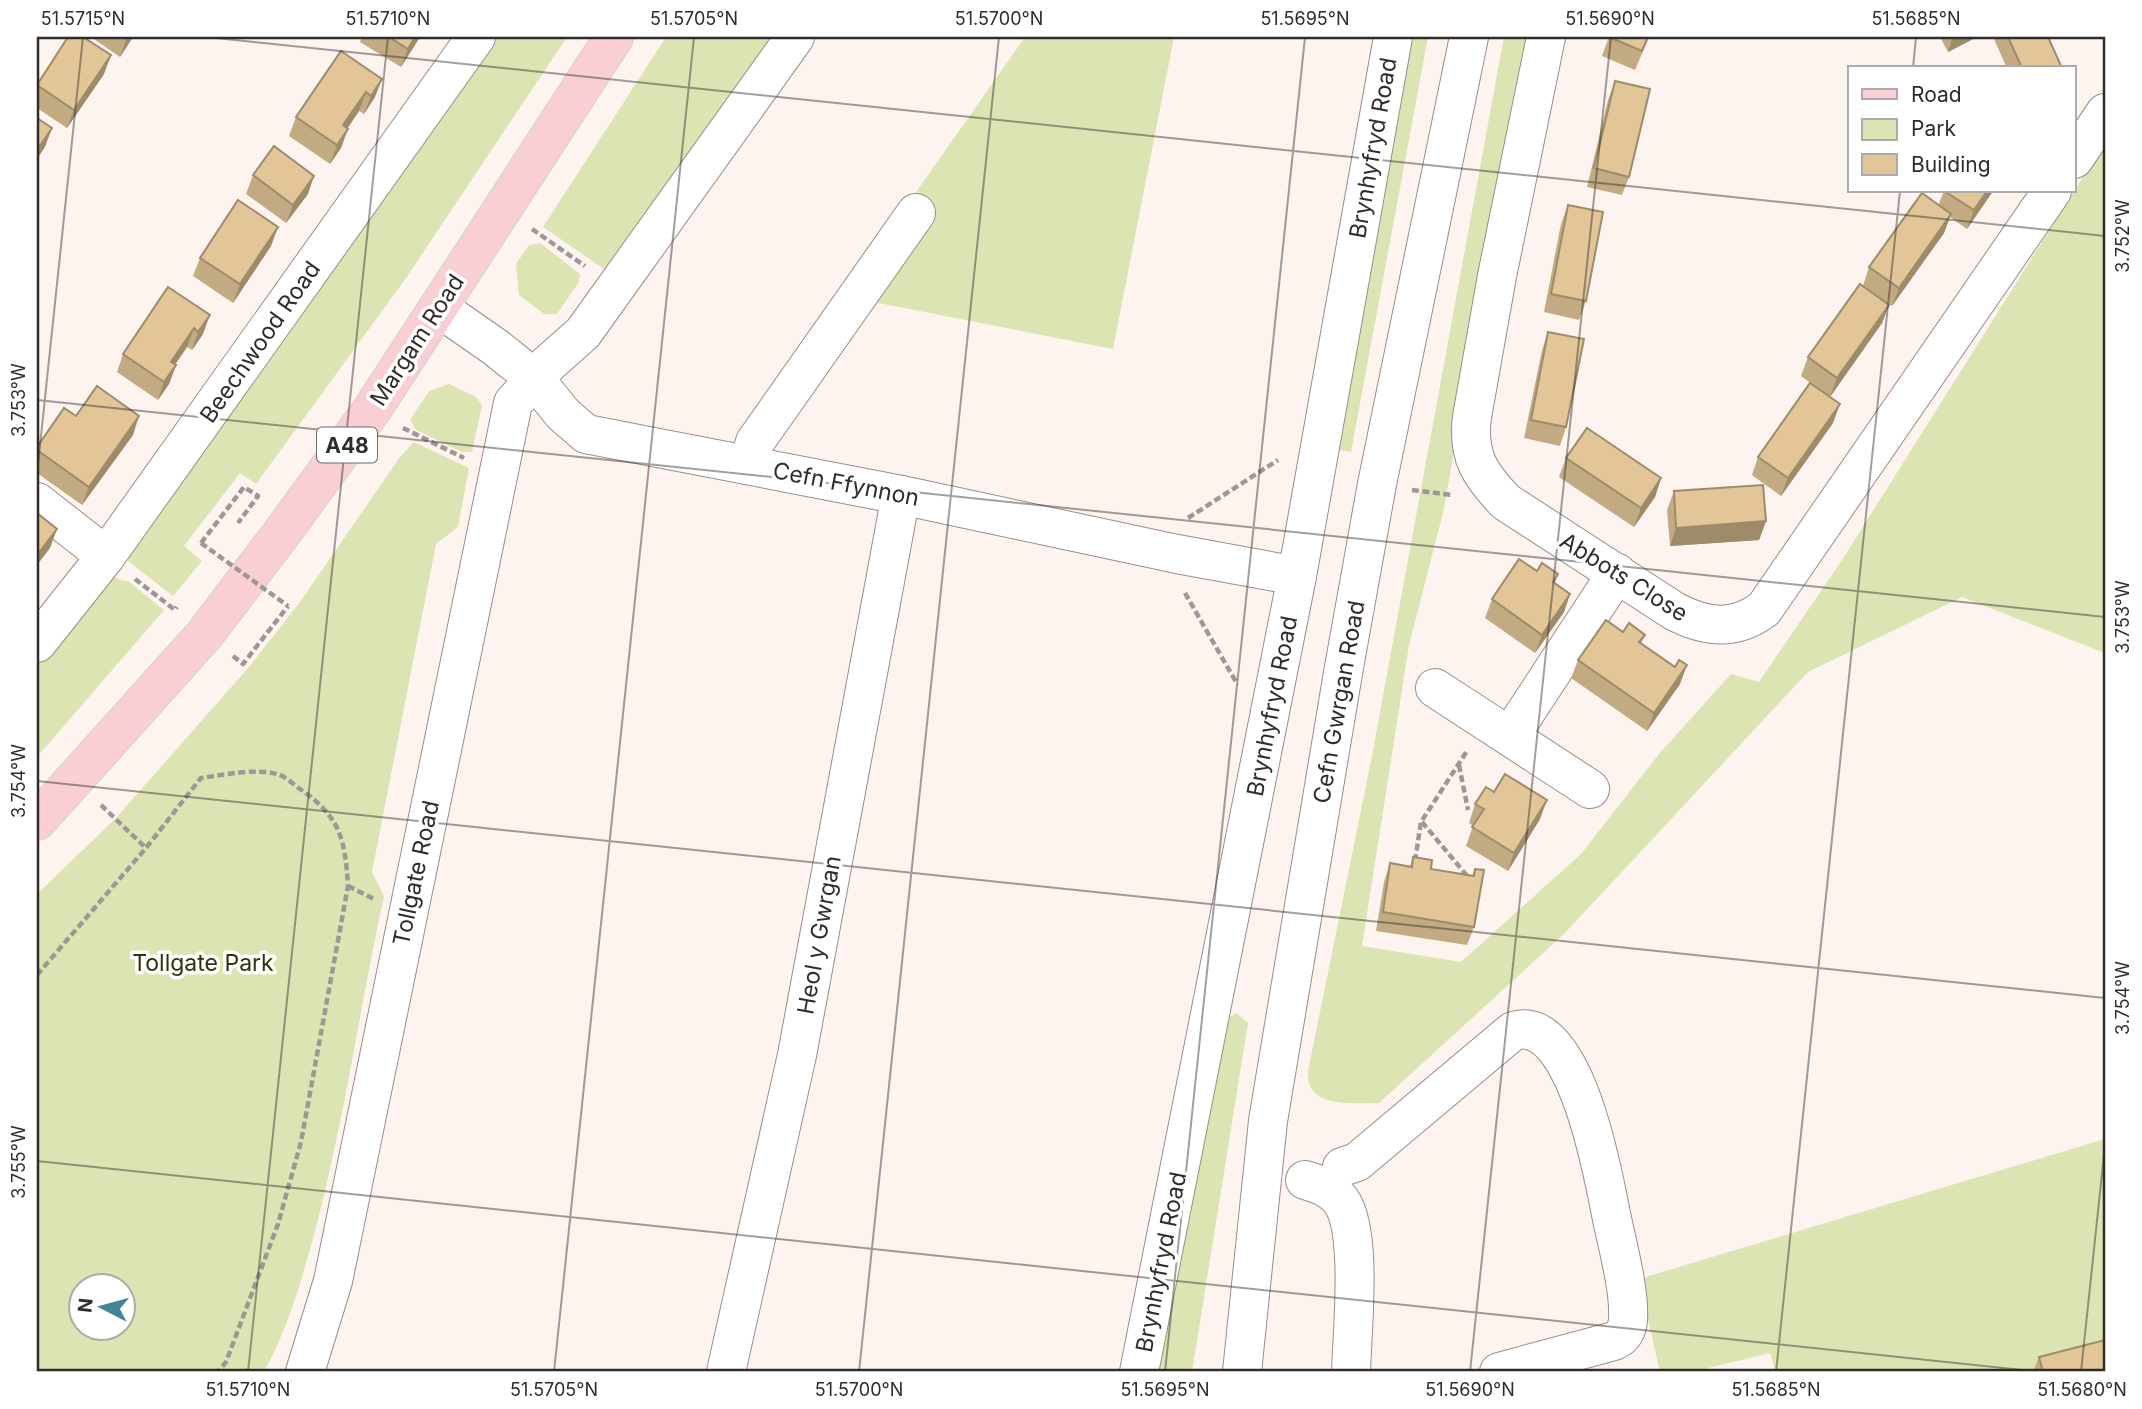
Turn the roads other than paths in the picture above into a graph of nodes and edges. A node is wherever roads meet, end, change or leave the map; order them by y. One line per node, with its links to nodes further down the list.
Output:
1 (476, 37): 16 (street, Beechwood Road)
2 (614, 37): 11 (main road, Margam Road / A48)
3 (795, 37): 12 (street)
4 (1393, 37): 18 (street, Brynhyfryd Road)
5 (1469, 37): 29 (street, Cefn Gwrgan Road)
6 (1546, 37): 17 (street, Abbots Close)
7 (2105, 113): 8 (street)
8 (2076, 156)
9 (2051, 192): 17 (street, Abbots Close)
10 (916, 213): 13 (street)
11 (439, 307): 12 (street, Cefn Ffynnon); 23 (main road, Margam Road / A48)
12 (534, 378): 13 (street, Cefn Ffynnon); 26 (street, Tollgate Road)
13 (748, 465): 14 (street, Cefn Ffynnon)
14 (901, 495): 18 (street, Cefn Ffynnon); 27 (street, Heol y Gwrgan)
15 (37, 502): 16 (street)
16 (106, 556): 19 (street, Beechwood Road)
17 (1617, 573): 21 (street)
18 (1297, 576): 28 (street, Brynhyfryd Road)
19 (37, 643)
20 (1435, 688): 21 (street)
21 (1498, 729): 22 (street)
22 (1590, 789)
23 (37, 821)
24 (1342, 1167): 31 (street)
25 (1305, 1180): 30 (street)
26 (305, 1372)
27 (726, 1372)
28 (1139, 1372)
29 (1242, 1372)
30 (1351, 1372)
31 (1499, 1372)

